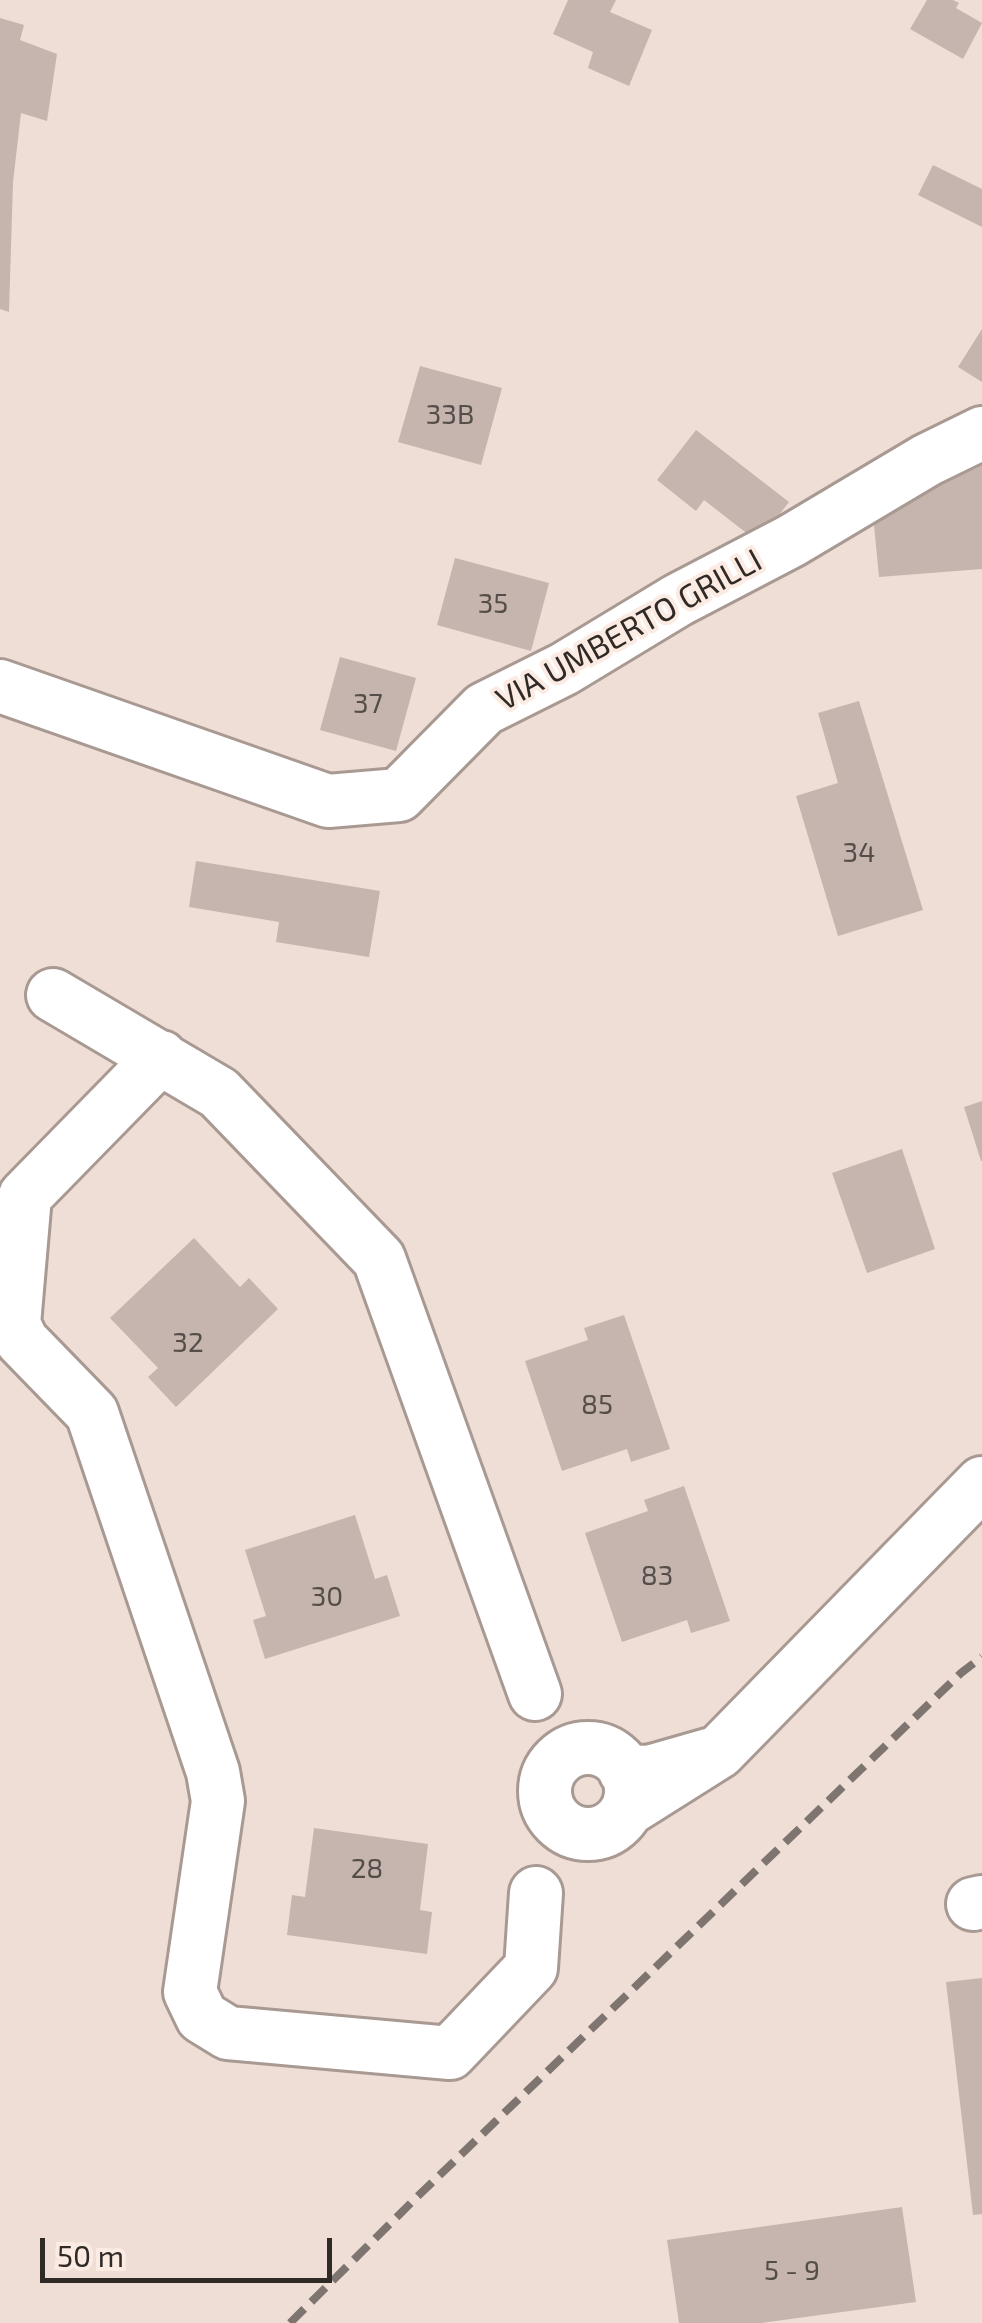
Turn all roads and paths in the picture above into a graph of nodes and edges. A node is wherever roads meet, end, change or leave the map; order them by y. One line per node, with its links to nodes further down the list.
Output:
1 (982, 433): 2 (street, VIA UMBERTO GRILLI)
2 (0, 686)
3 (52, 995): 4 (street)
4 (160, 1058): 6 (street); 6 (street)
5 (982, 1483): 6 (street)
6 (588, 1790)

